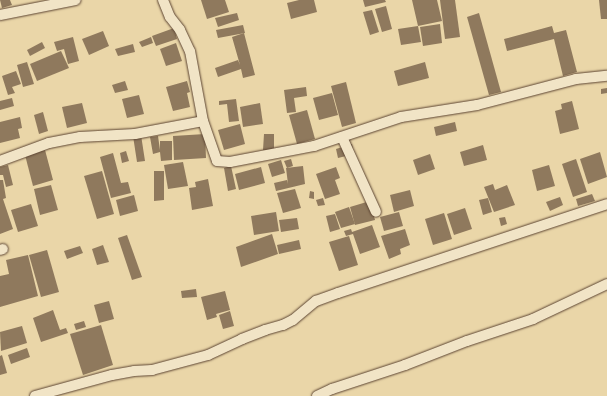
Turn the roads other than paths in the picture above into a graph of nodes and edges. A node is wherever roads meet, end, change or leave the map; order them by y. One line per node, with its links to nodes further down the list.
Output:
1 (76, 0): 3 (street)
2 (163, 0): 5 (street)
3 (0, 15)
4 (607, 76): 6 (street)
5 (203, 122): 6 (street); 7 (street)
6 (342, 137): 9 (street)
7 (0, 161)
8 (607, 204): 11 (street)
9 (376, 212)
10 (607, 284): 12 (street)
11 (35, 396)
12 (317, 396)

